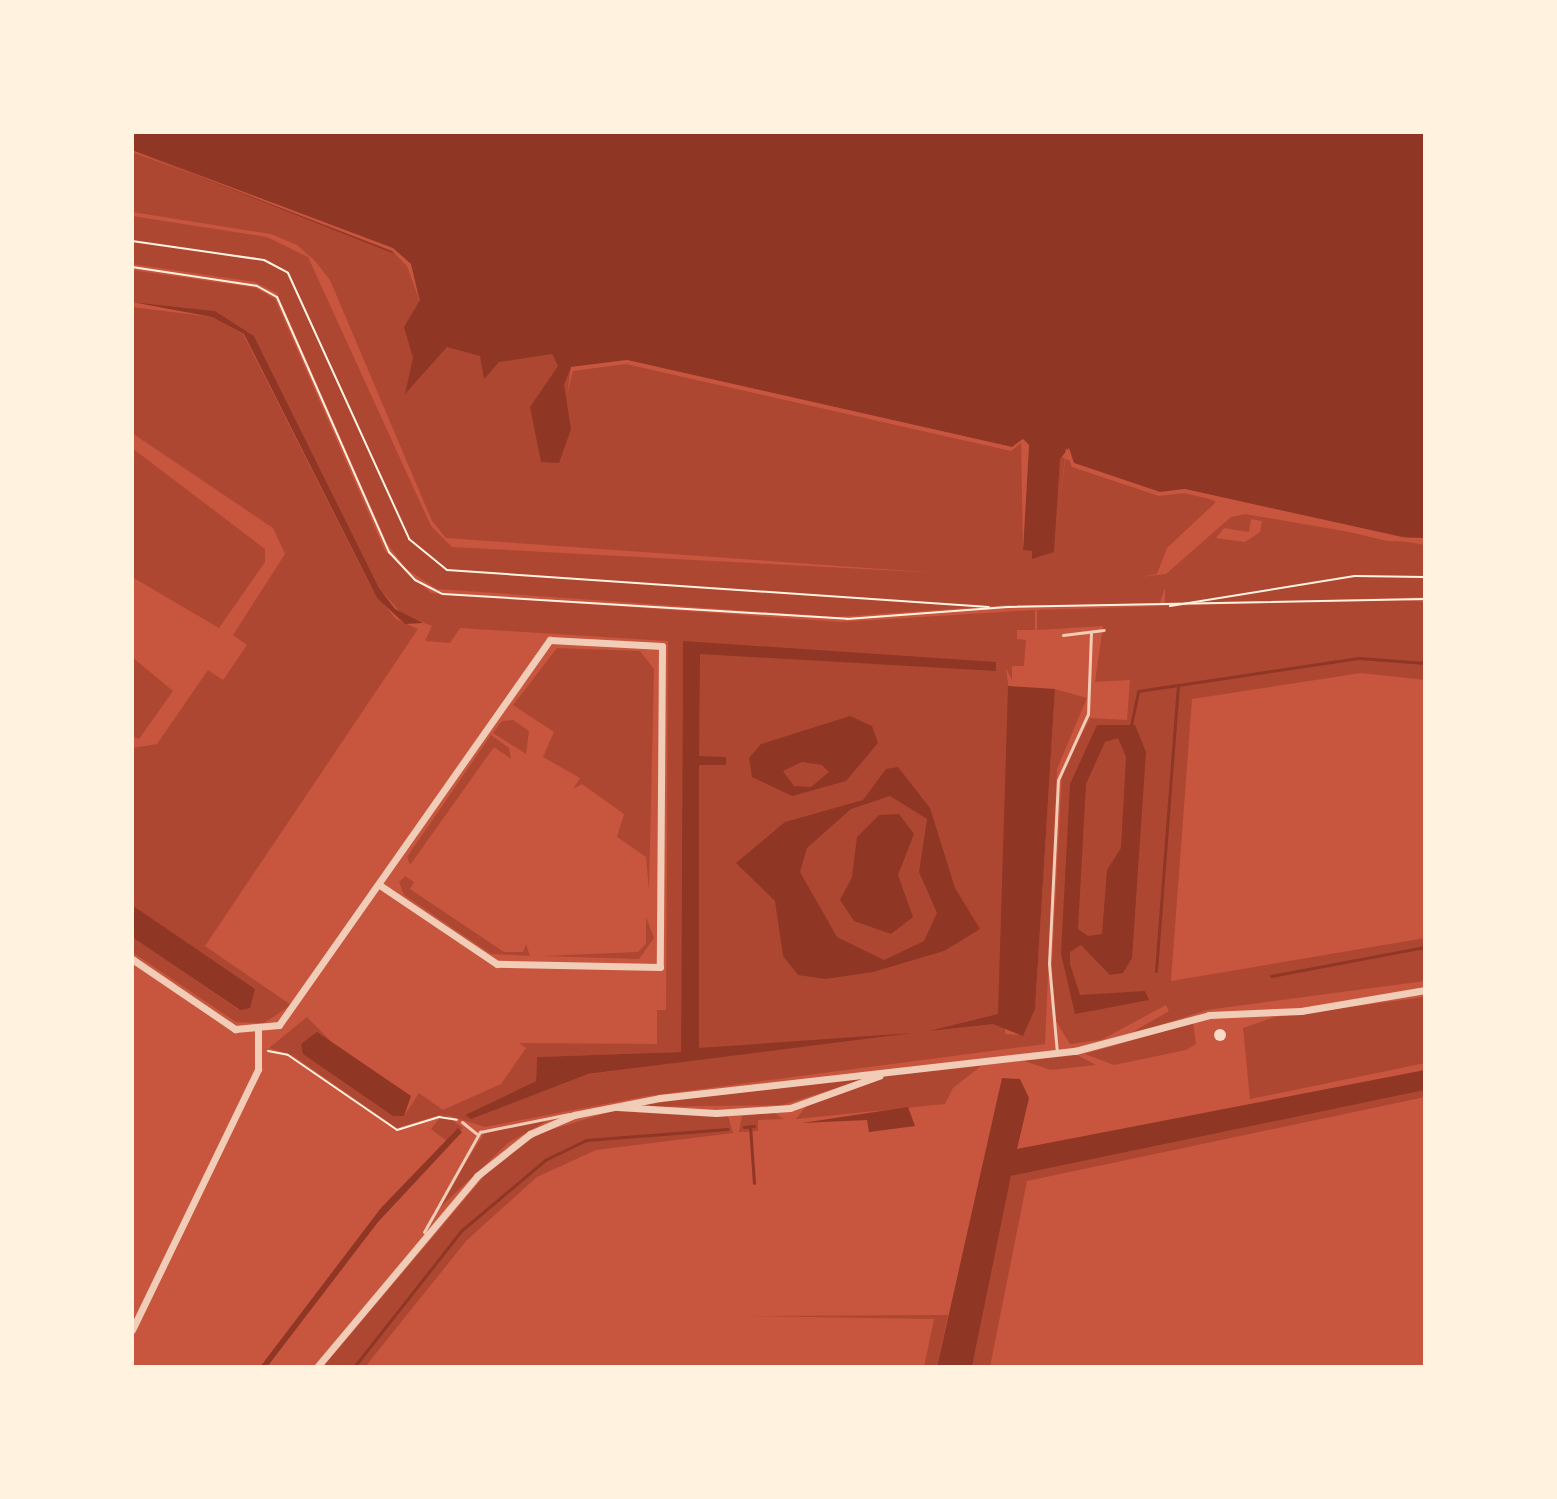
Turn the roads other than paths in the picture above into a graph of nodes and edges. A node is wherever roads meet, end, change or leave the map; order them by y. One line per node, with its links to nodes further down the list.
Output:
1 (1104, 630): 2 (lane)
2 (1091, 632): 3 (lane); 8 (lane)
3 (1063, 635)
4 (381, 886): 4 (street); 7 (street)
5 (132, 959): 7 (street)
6 (1425, 990): 8 (street)
7 (258, 1031): 15 (street)
8 (1057, 1053): 9 (street)
9 (889, 1072): 10 (street); 10 (street)
10 (612, 1105): 11 (street)
11 (574, 1115): 13 (lane); 14 (street)
12 (462, 1122): 13 (lane)
13 (477, 1134): 14 (lane)
14 (424, 1232): 16 (street)
15 (132, 1330)
16 (317, 1367)

